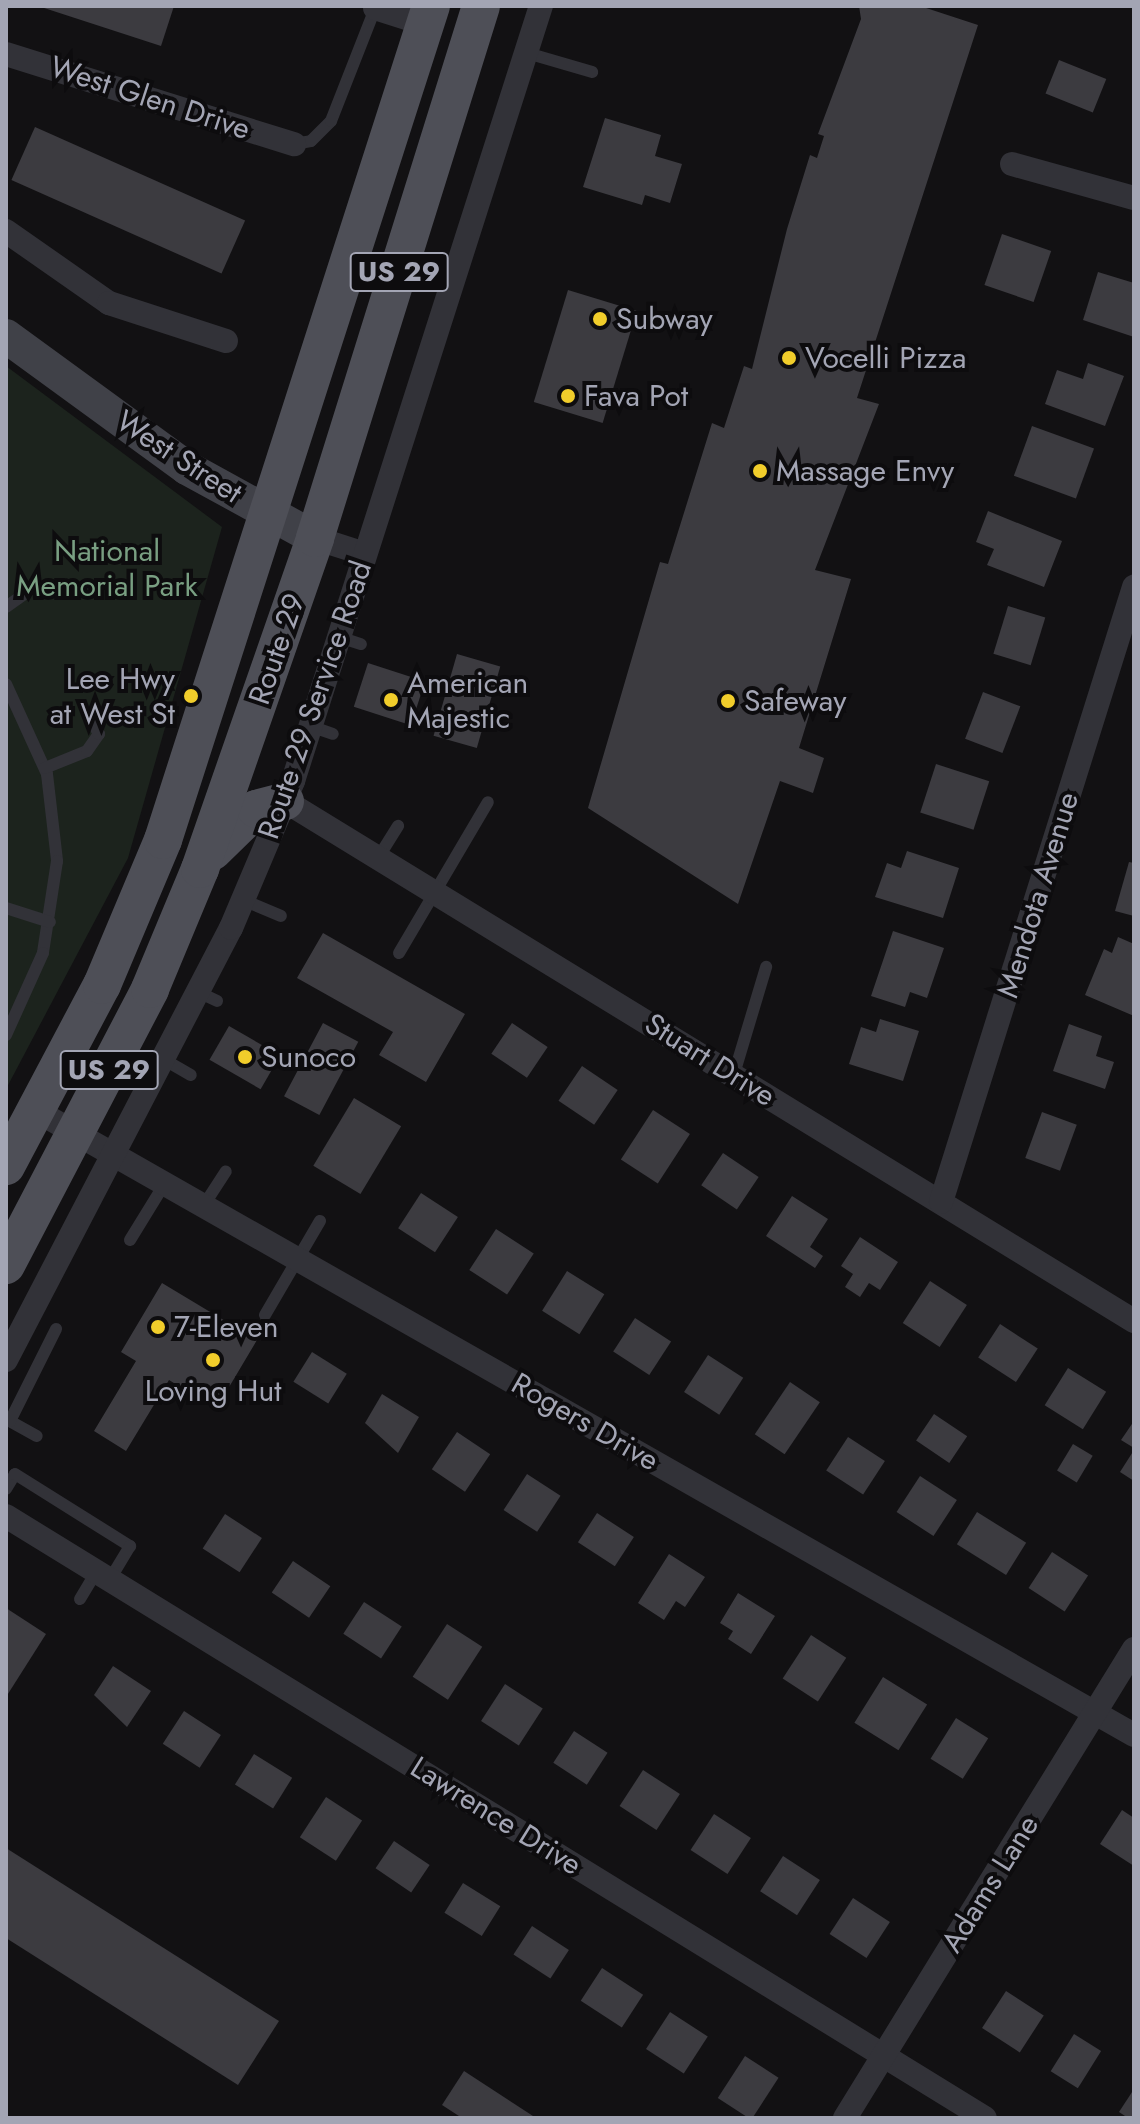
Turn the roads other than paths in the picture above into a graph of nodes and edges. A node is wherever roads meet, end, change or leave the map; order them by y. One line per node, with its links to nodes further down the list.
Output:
1 (481, 6): 15 (main road, Route 29 / US 29)
2 (541, 6): 5 (street, Route 29 Service Road)
3 (375, 7): 4 (street); 8 (lane)
4 (428, 15): 14 (main road, Route 29 / US 29)
5 (527, 53): 7 (lane); 16 (street, Route 29 Service Road)
6 (6, 54): 8 (street, West Glen Drive)
7 (592, 72)
8 (294, 144)
9 (1012, 164): 10 (street)
10 (1134, 198)
11 (6, 231): 13 (street)
12 (6, 336): 14 (main road, West Street)
13 (226, 341)
14 (270, 515): 15 (main road, West Street); 39 (main road, Route 29 / US 29)
15 (315, 538): 16 (street, West Street); 27 (main road, Route 29 / US 29)
16 (365, 554): 23 (street, Route 29 Service Road)
17 (1134, 587): 45 (street, Mendota Avenue)
18 (23, 595): 19 (lane)
19 (6, 607)
20 (6, 684): 22 (lane)
21 (87, 712): 22 (lane)
22 (45, 768): 32 (lane)
23 (285, 801): 26 (street, Stuart Drive); 27 (main road); 29 (street, Route 29 Service Road)
24 (488, 802): 28 (lane)
25 (398, 826): 26 (lane)
26 (378, 858): 28 (street, Stuart Drive)
27 (200, 869): 40 (main road, Route 29 / US 29)
28 (435, 894): 33 (lane); 37 (street, Stuart Drive)
29 (243, 900): 31 (lane); 36 (street, Route 29 Service Road)
30 (6, 908): 32 (lane)
31 (281, 916)
32 (50, 922): 35 (lane)
33 (399, 953)
34 (766, 967): 37 (lane)
35 (6, 1035)
36 (163, 1059): 38 (lane); 41 (street, Route 29 Service Road)
37 (734, 1074): 45 (street, Stuart Drive)
38 (191, 1075)
39 (35, 1110): 40 (street, Rogers Drive); 42 (main road, Route 29 / US 29)
40 (77, 1133): 41 (street, Rogers Drive); 50 (main road, Route 29 / US 29)
41 (114, 1154): 44 (street, Rogers Drive); 54 (street, Route 29 Service Road)
42 (6, 1166)
43 (226, 1171): 46 (lane)
44 (165, 1183): 46 (street, Rogers Drive); 48 (lane)
45 (941, 1202): 52 (street, Stuart Drive)
46 (204, 1205): 49 (street, Rogers Drive)
47 (320, 1221): 49 (lane)
48 (130, 1240)
49 (297, 1258): 51 (lane); 62 (street, Rogers Drive)
50 (6, 1265)
51 (265, 1315)
52 (1134, 1321)
53 (56, 1329): 55 (lane)
54 (6, 1360)
55 (8, 1420): 56 (lane)
56 (37, 1436)
57 (6, 1489): 59 (lane)
58 (6, 1516): 59 (street, Lawrence Drive)
59 (104, 1575): 60 (lane); 64 (street, Lawrence Drive)
60 (80, 1599)
61 (1134, 1649): 62 (street, Adams Lane)
62 (1095, 1712): 63 (street, Rogers Drive); 64 (street, Adams Lane)
63 (1134, 1735)
64 (884, 2056): 65 (street, Adams Lane); 66 (street, Lawrence Drive)
65 (845, 2118)
66 (985, 2118)

